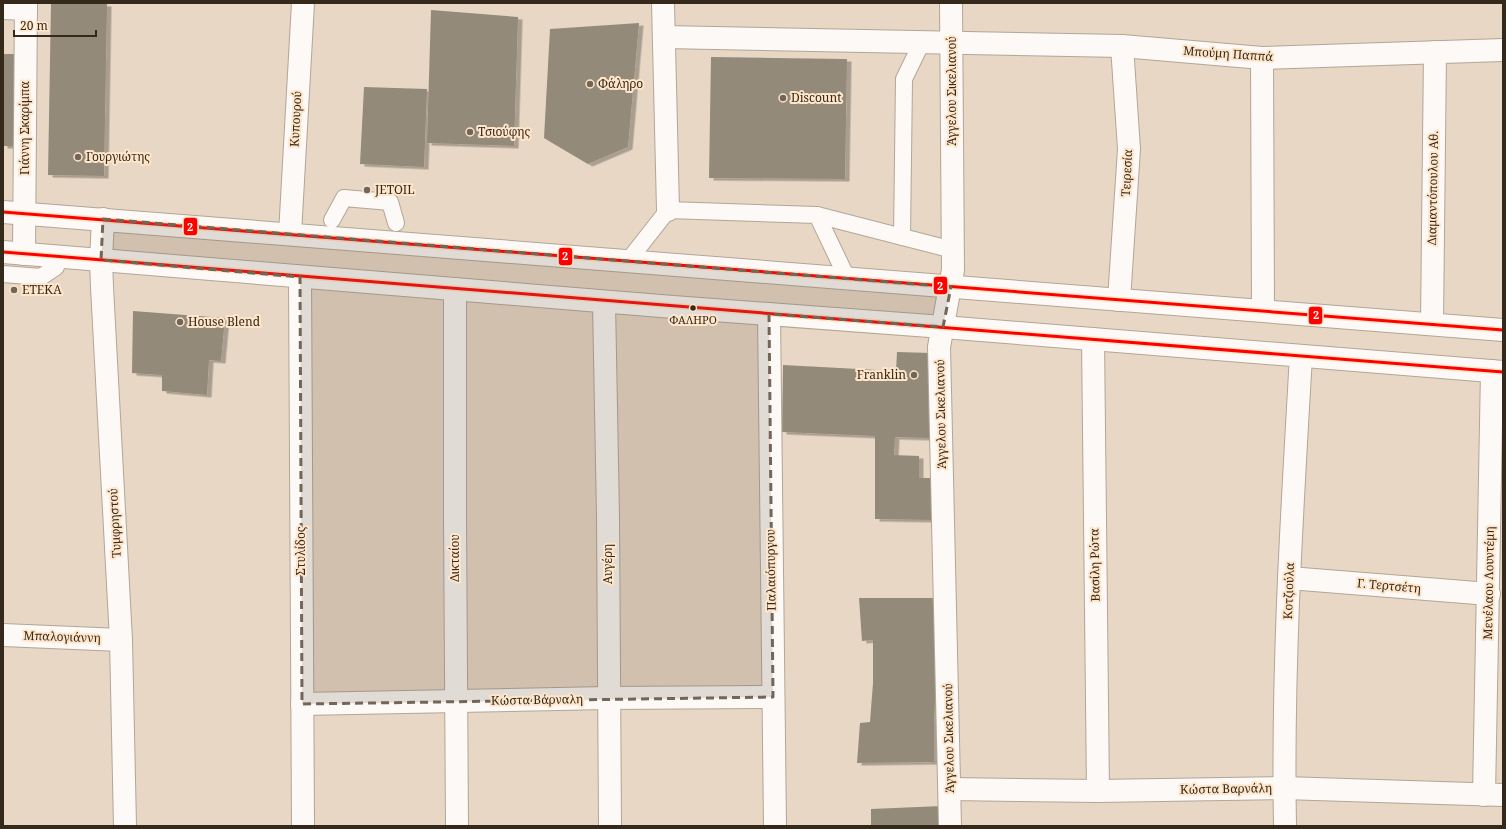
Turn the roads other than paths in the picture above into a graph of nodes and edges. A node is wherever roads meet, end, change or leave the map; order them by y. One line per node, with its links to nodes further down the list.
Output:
1 (302, 3): 20 (street, Κυπουρού)
2 (663, 3): 6 (street)
3 (951, 3): 8 (street, Άγγελου Σικελιανού)
4 (26, 6): 5 (street); 15 (street, Γιάννη Σκαρίμπα)
5 (3, 8)
6 (664, 37): 7 (street, Μπούμη Παππά); 13 (street)
7 (922, 42): 8 (street, Μπούμη Παππά); 21 (lane)
8 (952, 43): 9 (street, Μπούμη Παππά); 22 (street, Άγγελου Σικελιανού)
9 (1122, 46): 12 (street, Μπούμη Παππά); 32 (street, Τειρεσία)
10 (1503, 50): 11 (street, Μπούμη Παππά)
11 (1435, 52): 12 (street, Μπούμη Παππά); 36 (street, Διαμαντόπουλου Αθ.)
12 (1262, 58): 34 (street)
13 (668, 210): 16 (lane); 25 (lane)
14 (3, 212): 15 (street)
15 (24, 213): 17 (street); 23 (street, Γιάννη Σκαρίμπα)
16 (817, 215): 21 (lane); 29 (lane)
17 (103, 219): 20 (street); 24 (street, Τυμφρηστού)
18 (332, 220): 19 (lane)
19 (396, 222)
20 (290, 234): 25 (street)
21 (902, 237): 22 (lane)
22 (953, 250): 30 (street, Άγγελου Σικελιανού)
23 (13, 253): 24 (street)
24 (101, 260): 28 (street); 45 (street, Τυμφρηστού)
25 (628, 261): 29 (street)
26 (56, 267): 27 (lane)
27 (3, 274)
28 (300, 277): 31 (street); 49 (street, Στυλίδος)
29 (847, 278): 30 (street)
30 (951, 287): 32 (street); 37 (street, Άγγελου Σικελιανού)
31 (455, 290): 33 (street); 48 (street, Δικταίου)
32 (1119, 300): 34 (street)
33 (604, 302): 35 (street); 47 (street, Αυγέρη)
34 (1263, 311): 36 (street)
35 (769, 314): 37 (street); 46 (street, Παλαιόπυργου)
36 (1432, 324): 38 (street)
37 (944, 327): 39 (street); 51 (street, Άγγελου Σικελιανού)
38 (1503, 330)
39 (1093, 339): 40 (street); 52 (street, Βασίλη Ρώτα)
40 (1301, 356): 41 (street); 42 (street, Κοτζιούλα)
41 (1497, 371): 43 (street, Μενέλαου Λουντέμη)
42 (1289, 578): 43 (street, Γ. Τερτσέτη); 50 (street, Κοτζιούλα)
43 (1489, 594): 53 (street, Μενέλαου Λουντέμη)
44 (3, 635): 45 (street, Μπαλογιάννη)
45 (121, 640): 54 (street, Τυμφρηστού)
46 (773, 697): 47 (street, Κώστα Βάρναλη); 58 (street, Παλαιόπυργου)
47 (608, 698): 48 (street, Κώστα Βάρναλη); 57 (street, Αυγέρη)
48 (456, 702): 49 (street, Κώστα Βάρναλη); 56 (street, Δικταίου)
49 (302, 704): 55 (street, Στυλίδος)
50 (1284, 788): 52 (street, Κώστα Βαρνάλη); 53 (street, Κώστα Βαρνάλη); 60 (street, Κοτζιούλα)
51 (950, 789): 52 (street, Κώστα Βαρνάλη); 59 (street, Άγγελου Σικελιανού)
52 (1098, 791)
53 (1494, 795)
54 (125, 826)
55 (304, 826)
56 (458, 826)
57 (610, 826)
58 (775, 826)
59 (950, 826)
60 (1285, 826)

